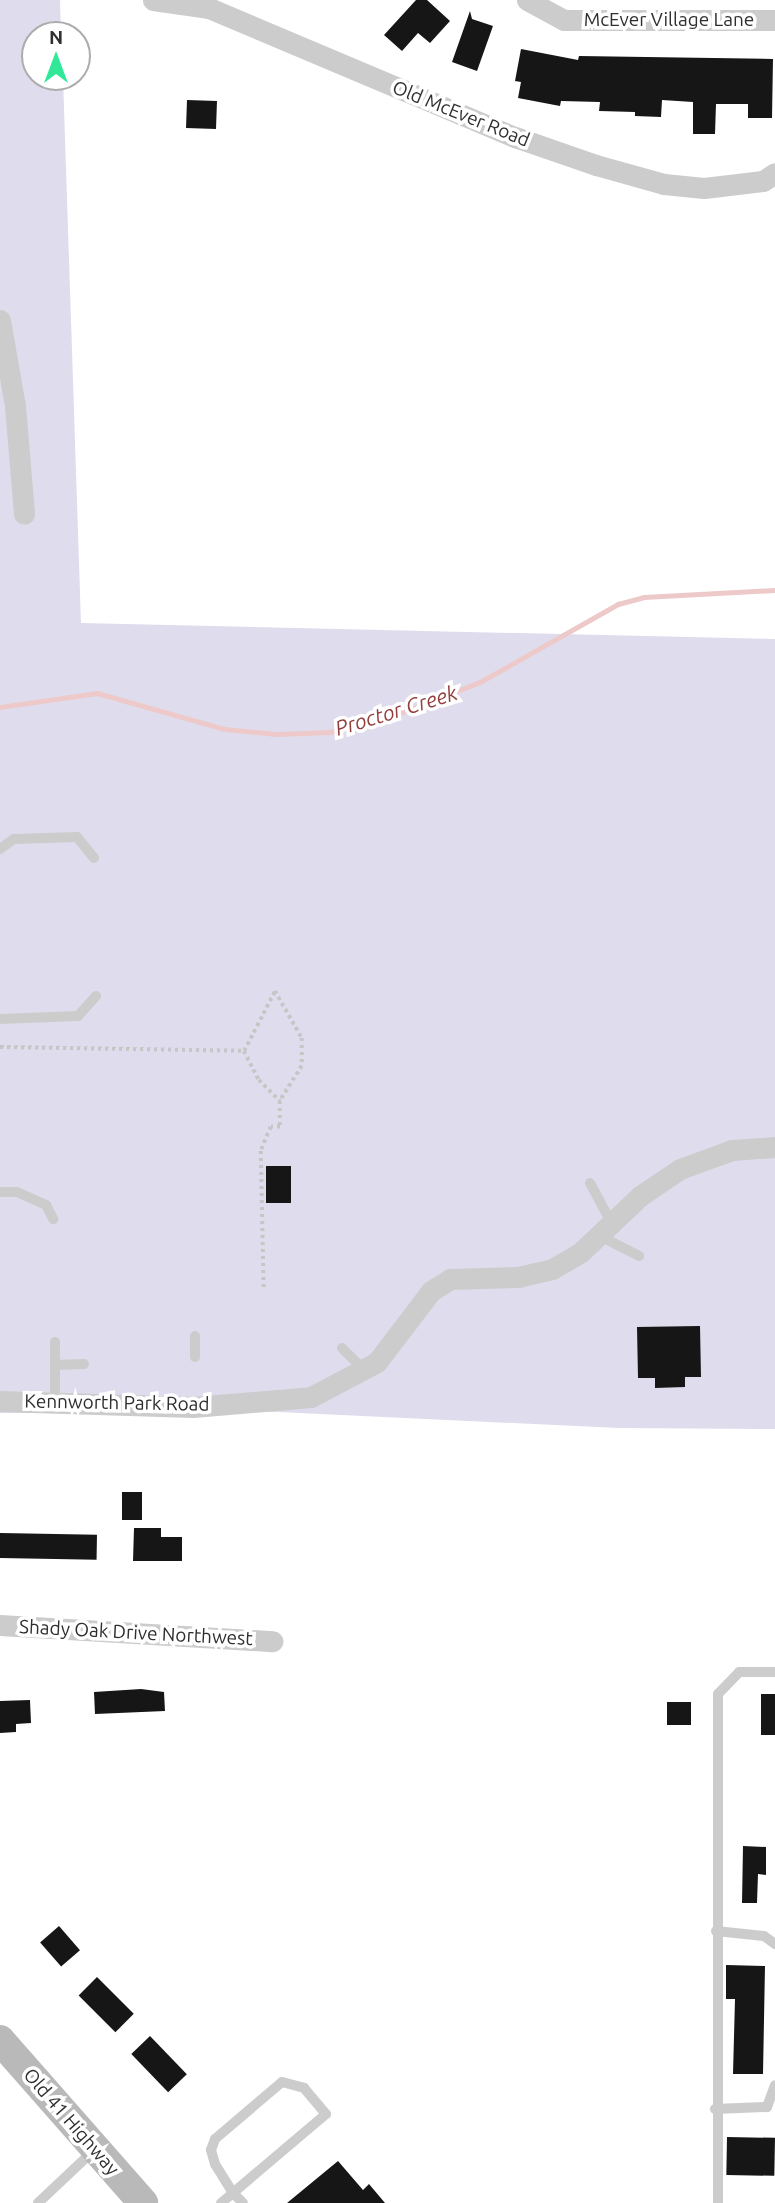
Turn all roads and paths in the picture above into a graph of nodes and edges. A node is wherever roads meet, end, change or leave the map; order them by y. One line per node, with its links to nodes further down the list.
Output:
1 (153, 0): 4 (street, Old McEver Road)
2 (527, 0): 3 (street, McEver Village Lane)
3 (775, 20)
4 (775, 173)
5 (0, 320): 6 (street)
6 (24, 514)
7 (0, 849): 8 (lane)
8 (94, 858)
9 (96, 996): 10 (lane)
10 (0, 1018)
11 (0, 1047): 12 (path)
12 (244, 1051): 13 (path); 13 (path)
13 (280, 1101): 20 (path)
14 (775, 1147): 18 (street, Kennworth Park Road)
15 (590, 1183): 18 (lane)
16 (0, 1192): 17 (lane)
17 (53, 1219)
18 (606, 1230): 19 (lane); 27 (street, Kennworth Park Road)
19 (639, 1256)
20 (264, 1291)
21 (195, 1336): 24 (lane)
22 (55, 1342): 26 (lane)
23 (342, 1348): 27 (lane)
24 (195, 1357)
25 (84, 1364): 26 (lane)
26 (55, 1365): 29 (lane)
27 (365, 1371): 29 (street, Kennworth Park Road)
28 (0, 1401): 29 (street, Kennworth Park Road)
29 (55, 1402)
30 (0, 1625): 31 (street, Shady Oak Drive Northwest)
31 (272, 1641)
32 (775, 1672): 33 (lane)
33 (716, 1931): 34 (lane); 37 (lane)
34 (775, 1944)
35 (0, 2040): 38 (main road, Old 41 Highway)
36 (775, 2085): 37 (lane)
37 (715, 2109): 44 (lane)
38 (95, 2149): 40 (lane); 41 (main road, Old 41 Highway)
39 (233, 2193): 39 (lane); 42 (lane); 43 (lane)
40 (38, 2203)
41 (143, 2203)
42 (221, 2203)
43 (243, 2203)
44 (718, 2203)

